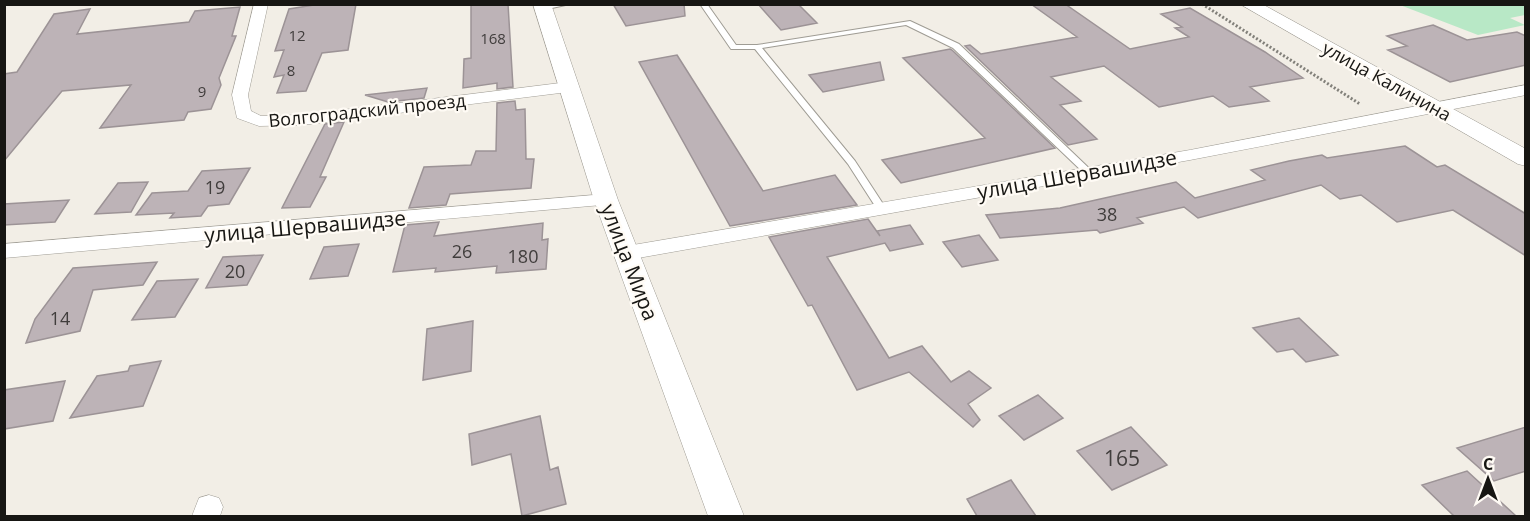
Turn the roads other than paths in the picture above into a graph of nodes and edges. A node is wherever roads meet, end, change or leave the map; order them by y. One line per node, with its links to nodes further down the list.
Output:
1 (261, 4): 7 (street, Волгоградский проезд)
2 (567, 4): 5 (lane)
3 (703, 4): 6 (lane)
4 (1248, 4): 9 (street, улица Калинина)
5 (542, 6): 7 (street, улица Мира)
6 (758, 47): 11 (lane); 13 (lane)
7 (568, 87): 12 (street, улица Мира)
8 (1526, 90): 9 (street, улица Шервашидзе)
9 (1439, 109): 10 (street, улица Калинина); 11 (street, улица Шервашидзе)
10 (1526, 159)
11 (1089, 173): 13 (street, улица Шервашидзе)
12 (606, 201): 14 (street, улица Шервашидзе); 15 (street, улица Мира)
13 (880, 207): 15 (street, улица Шервашидзе)
14 (4, 252)
15 (627, 253): 16 (street, улица Мира)
16 (726, 516)

